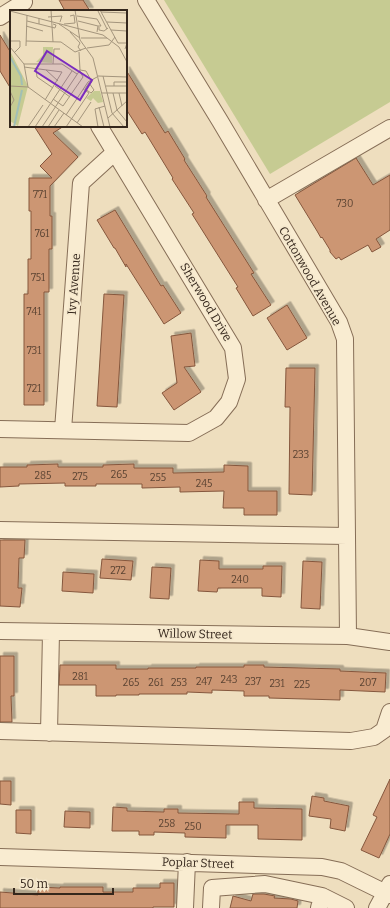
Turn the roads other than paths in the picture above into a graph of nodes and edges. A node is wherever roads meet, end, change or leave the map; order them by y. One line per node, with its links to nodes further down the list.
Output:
1 (146, 0): 9 (street, Cottonwood Avenue)
2 (26, 4): 3 (street)
3 (14, 10)
4 (10, 12): 5 (street)
5 (0, 17)
6 (100, 127): 8 (street, Sherwood Drive)
7 (390, 128): 9 (street)
8 (115, 152): 11 (street, Ivy Avenue); 11 (street, Sherwood Drive)
9 (266, 200): 13 (street, Cottonwood Avenue)
10 (0, 429): 11 (street, Sherwood Drive)
11 (63, 430)
12 (0, 530): 13 (street)
13 (347, 536): 16 (street, Cottonwood Avenue)
14 (0, 631): 15 (street, Willow Street)
15 (51, 632): 16 (street, Willow Street); 20 (street)
16 (348, 636): 17 (street, Willow Street)
17 (390, 642)
18 (390, 712): 20 (street)
19 (0, 731): 20 (street)
20 (49, 733)
21 (0, 857): 22 (street, Poplar Street)
22 (187, 862): 23 (street, Poplar Street); 25 (street)
23 (388, 890): 28 (street)
24 (321, 902): 26 (street); 27 (street)
25 (185, 908)
26 (211, 908)
27 (346, 908)
28 (377, 908)

